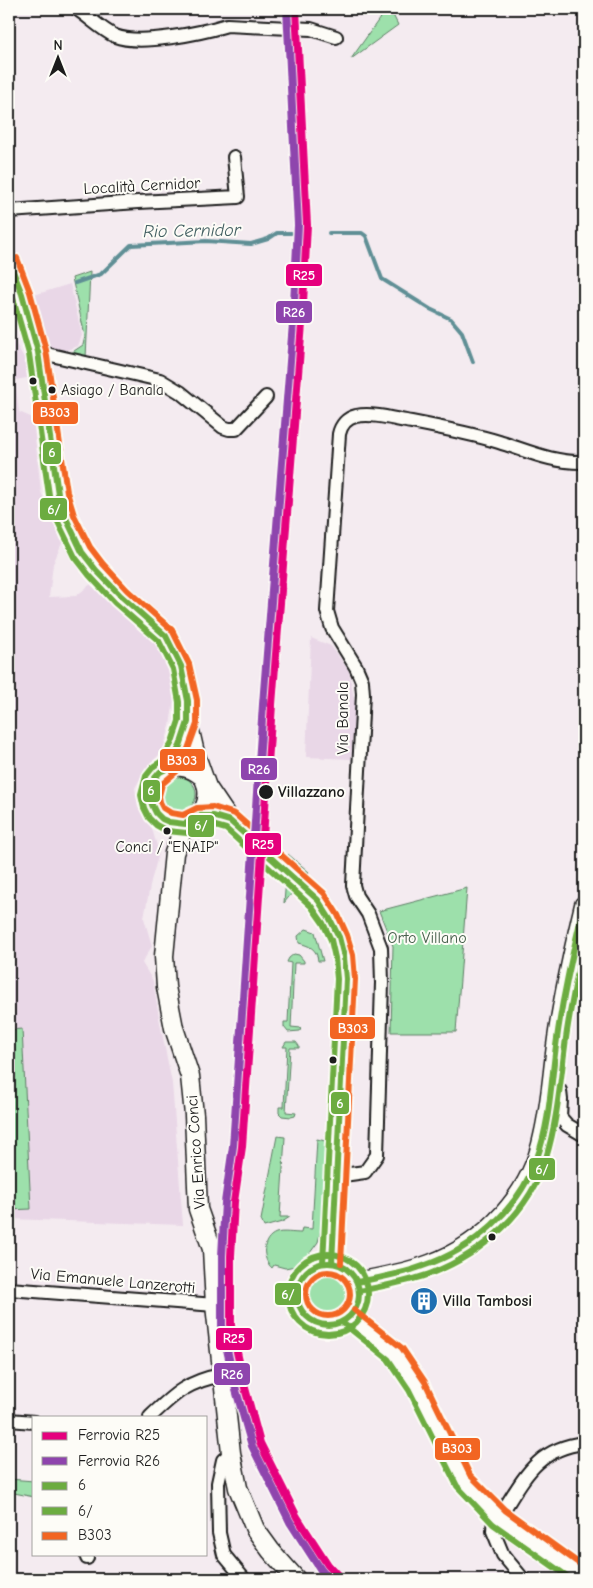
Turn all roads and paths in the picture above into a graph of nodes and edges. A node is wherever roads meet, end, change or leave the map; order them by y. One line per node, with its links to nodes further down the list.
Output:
1 (78, 9): 2 (street)
2 (336, 37)
3 (234, 157): 4 (street, Località Cernidor)
4 (9, 211)
5 (9, 261): 7 (main road)
6 (9, 293): 7 (street)
7 (29, 320): 8 (main road)
8 (38, 352): 9 (street); 11 (main road)
9 (266, 397)
10 (584, 462): 21 (street, Via Banala)
11 (188, 722): 12 (main road); 13 (main road)
12 (168, 768): 13 (main road); 14 (main road)
13 (205, 782): 15 (main road); 15 (main road)
14 (162, 819): 15 (main road); 16 (main road, Via Enrico Conci)
15 (192, 820): 16 (main road, Via Enrico Conci)
16 (174, 853): 25 (main road, Via Enrico Conci)
17 (305, 887): 21 (main road)
18 (584, 905): 19 (main road)
19 (551, 1089): 20 (street); 23 (main road)
20 (584, 1135)
21 (336, 1176): 22 (main road)
22 (332, 1263): 23 (main road); 26 (main road)
23 (357, 1282): 26 (main road)
24 (9, 1289): 25 (street, Via Emanuele Lanzerotti)
25 (215, 1306): 27 (main road, Via Enrico Conci)
26 (349, 1316): 33 (main road)
27 (222, 1375): 28 (street); 32 (main road, Via Enrico Conci)
28 (151, 1416)
29 (9, 1420): 30 (street)
30 (32, 1422)
31 (584, 1443): 33 (street)
32 (231, 1453): 35 (street); 36 (main road, Via Enrico Conci)
33 (497, 1514): 34 (main road); 37 (street)
34 (584, 1578)
35 (244, 1579)
36 (296, 1579)
37 (523, 1579)

